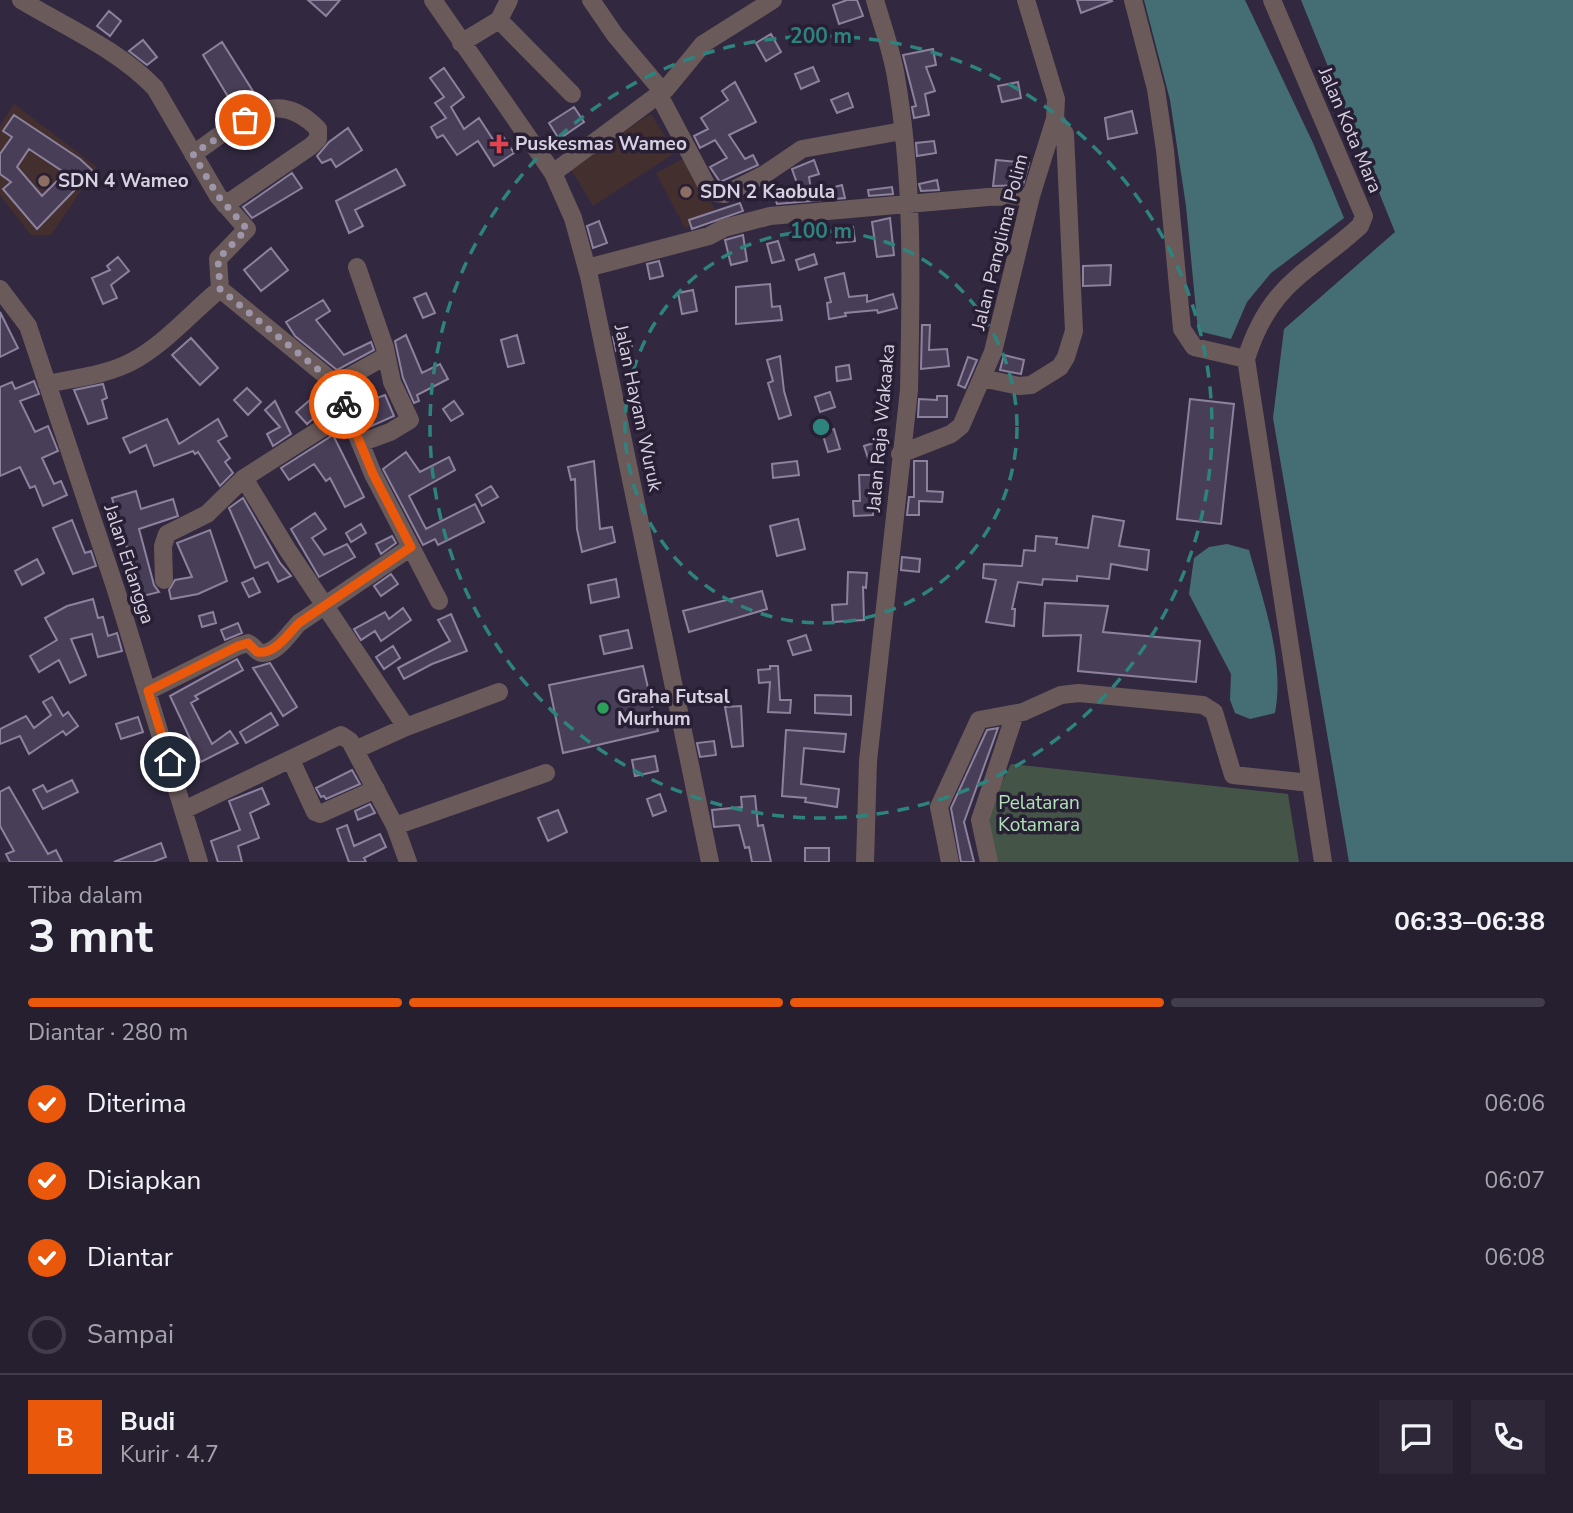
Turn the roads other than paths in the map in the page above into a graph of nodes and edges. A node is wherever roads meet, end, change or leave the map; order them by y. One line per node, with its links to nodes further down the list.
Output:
1 (21, 0): 16 (street)
2 (433, 0): 11 (street, Jalan Hayam Wuruk)
3 (509, 0): 10 (street)
4 (591, 0): 13 (street)
5 (773, 0): 13 (street)
6 (875, 0): 15 (street, Jalan Raja Wakaaka)
7 (1026, 0): 14 (street, Jalan Panglima Polim)
8 (1132, 0): 26 (street)
9 (1272, 0): 26 (street, Jalan Kota Mara)
10 (499, 20): 11 (street); 12 (street)
11 (461, 43): 17 (street, Jalan Hayam Wuruk)
12 (572, 94)
13 (661, 94): 15 (street); 17 (street)
14 (1055, 119): 18 (street, Jalan Panglima Polim); 27 (street)
15 (902, 131): 19 (street, Jalan Raja Wakaaka)
16 (193, 154): 20 (street); 20 (street)
17 (553, 173): 22 (street, Jalan Hayam Wuruk)
18 (1031, 196): 19 (street); 27 (street, Jalan Panglima Polim)
19 (909, 204): 22 (street); 32 (street, Jalan Raja Wakaaka)
20 (225, 205): 24 (street)
21 (358, 267): 25 (street)
22 (587, 268): 51 (street, Jalan Hayam Wuruk)
23 (0, 289): 28 (street, Jalan Erlangga)
24 (220, 289): 28 (street); 29 (street)
25 (386, 356): 29 (street); 31 (street)
26 (1246, 359): 45 (street, Jalan Kota Mara)
27 (982, 378): 32 (street, Jalan Panglima Polim)
28 (47, 384): 38 (street, Jalan Erlangga)
29 (336, 384): 30 (street)
30 (346, 413): 31 (street); 33 (street)
31 (360, 443): 34 (street)
32 (901, 454): 52 (street, Jalan Raja Wakaaka)
33 (244, 478): 35 (street); 37 (street)
34 (411, 547): 36 (street); 37 (street)
35 (164, 580)
36 (439, 601)
37 (325, 606): 38 (street); 41 (street)
38 (148, 691): 47 (street, Jalan Erlangga)
39 (499, 692): 41 (street)
40 (1016, 714): 45 (street); 53 (street); 54 (street)
41 (406, 727): 42 (street)
42 (355, 750): 43 (street); 46 (street)
43 (291, 760): 46 (street); 47 (street)
44 (546, 773): 48 (street)
45 (1311, 783): 55 (street, Jalan Kota Mara)
46 (376, 789): 48 (street)
47 (184, 810): 49 (street, Jalan Erlangga)
48 (395, 825): 50 (street)
49 (199, 862)
50 (408, 862)
51 (710, 862)
52 (865, 862)
53 (950, 862)
54 (989, 862)
55 (1322, 862)

